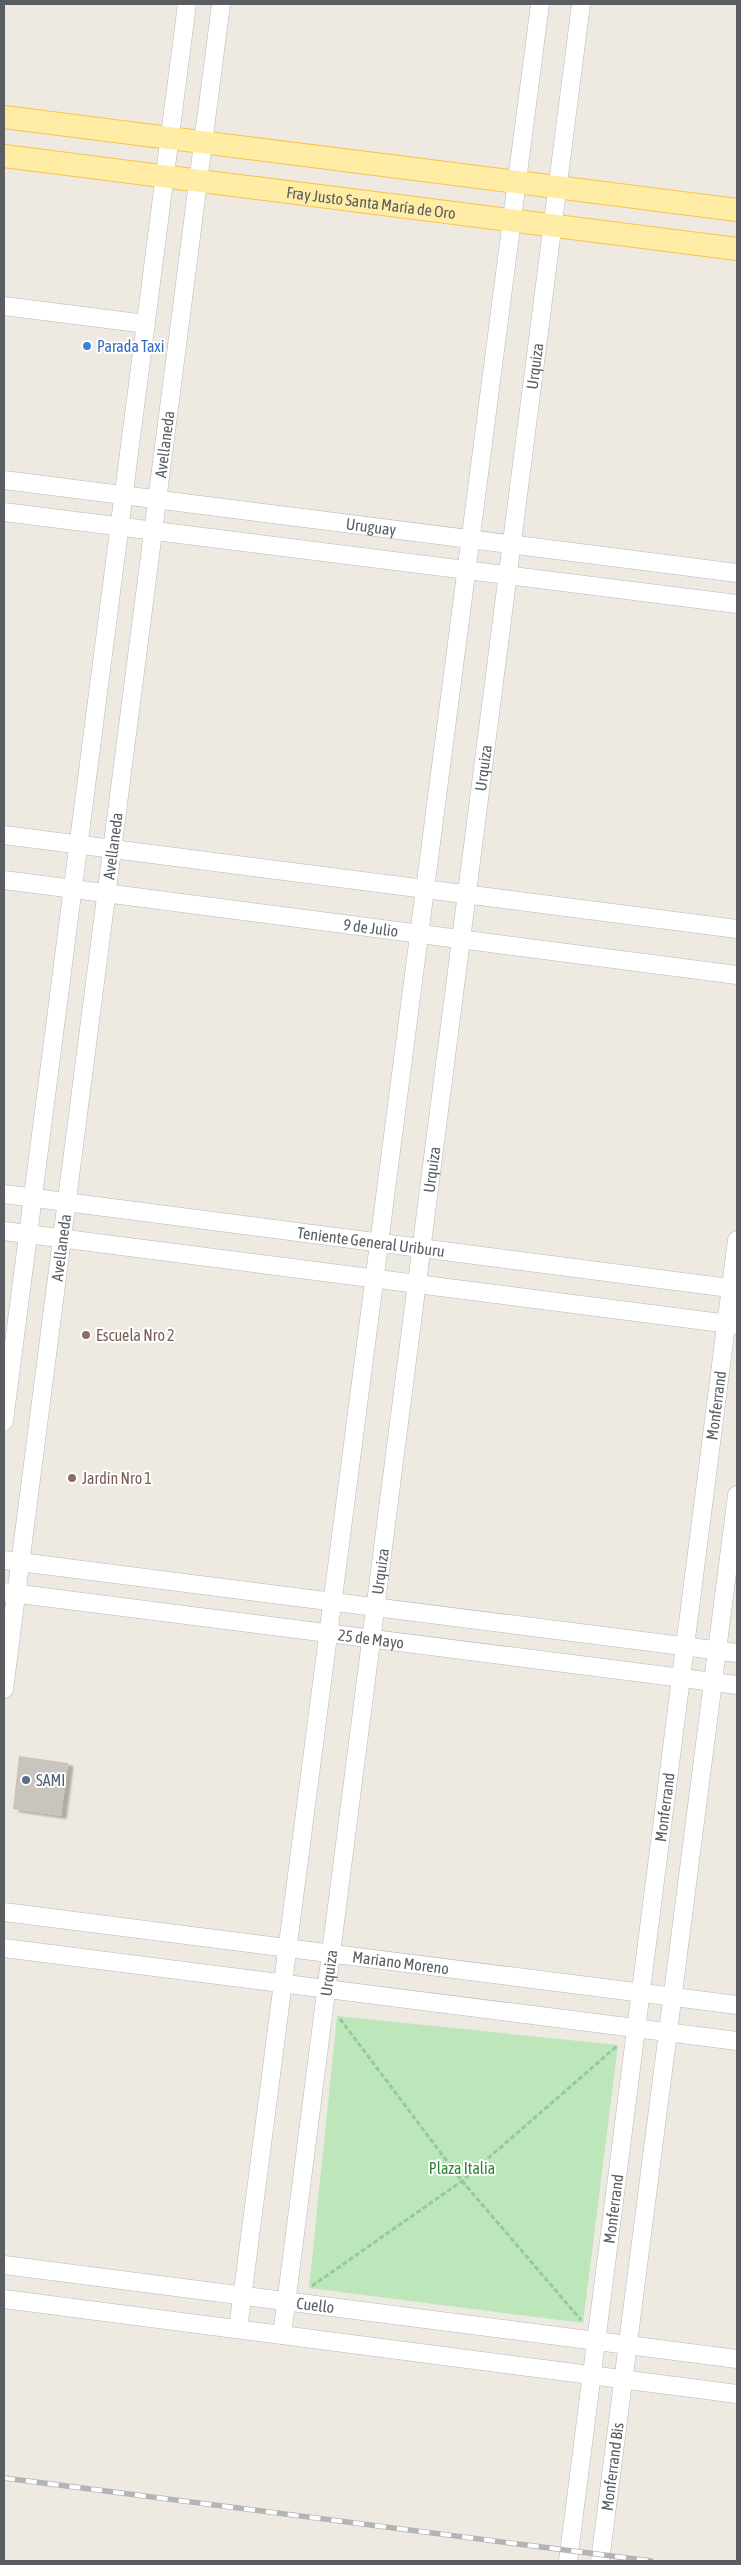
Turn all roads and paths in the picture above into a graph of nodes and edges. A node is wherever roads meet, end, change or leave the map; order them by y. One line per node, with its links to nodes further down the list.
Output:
1 (187, 4): 6 (street, Avellaneda)
2 (221, 4): 7 (street, Avellaneda)
3 (540, 4): 11 (street)
4 (581, 4): 12 (street, Urquiza)
5 (4, 117): 6 (main road)
6 (170, 138): 7 (main road); 9 (street, Avellaneda)
7 (203, 142): 10 (street, Avellaneda); 11 (main road)
8 (4, 156): 9 (main road, Fray Justo Santa María de Oro)
9 (165, 176): 10 (main road, Fray Justo Santa María de Oro); 18 (street, Avellaneda)
10 (198, 181): 14 (main road, Fray Justo Santa María de Oro); 21 (street, Avellaneda)
11 (517, 182): 12 (main road); 14 (street)
12 (558, 187): 13 (main road); 15 (street, Urquiza)
13 (737, 210)
14 (512, 220): 15 (main road, Fray Justo Santa María de Oro); 25 (street)
15 (552, 226): 16 (main road, Fray Justo Santa María de Oro); 26 (street, Urquiza)
16 (737, 249)
17 (4, 306): 18 (street)
18 (146, 324): 20 (street, Avellaneda)
19 (4, 480): 20 (street, Uruguay)
20 (124, 495): 21 (street, Uruguay); 23 (street, Avellaneda)
21 (157, 499): 24 (street, Avellaneda); 25 (street, Uruguay)
22 (4, 512): 23 (street, Uruguay)
23 (119, 526): 24 (street, Uruguay); 32 (street, Avellaneda)
24 (153, 530): 27 (street, Uruguay); 33 (street, Avellaneda)
25 (470, 539): 26 (street, Uruguay); 27 (street)
26 (512, 544): 28 (street, Uruguay); 29 (street, Urquiza)
27 (466, 570): 29 (street, Uruguay); 36 (street)
28 (737, 573)
29 (508, 575): 30 (street, Uruguay); 38 (street, Urquiza)
30 (737, 604)
31 (4, 835): 32 (street)
32 (78, 844): 33 (street); 35 (street, Avellaneda)
33 (112, 849): 36 (street); 37 (street, Avellaneda)
34 (4, 880): 35 (street, 9 de Julio)
35 (73, 889): 37 (street, 9 de Julio); 44 (street, Avellaneda)
36 (425, 889): 38 (street); 40 (street)
37 (106, 893): 40 (street, 9 de Julio); 45 (street, Avellaneda)
38 (467, 895): 39 (street); 41 (street, Urquiza)
39 (737, 929)
40 (419, 934): 41 (street, 9 de Julio); 50 (street)
41 (461, 939): 42 (street, 9 de Julio); 51 (street, Urquiza)
42 (737, 975)
43 (4, 1194): 44 (street, Teniente General Uriburu)
44 (33, 1198): 45 (street, Teniente General Uriburu); 47 (street, Avellaneda)
45 (66, 1202): 48 (street, Avellaneda); 50 (street, Teniente General Uriburu)
46 (4, 1231): 47 (street)
47 (28, 1234): 48 (street); 56 (street, Avellaneda)
48 (62, 1238): 52 (street); 58 (street, Avellaneda)
49 (737, 1240): 54 (street, Monferrand)
50 (379, 1242): 51 (street, Teniente General Uriburu); 52 (street)
51 (422, 1248): 53 (street, Urquiza); 54 (street, Teniente General Uriburu)
52 (375, 1278): 53 (street); 60 (street)
53 (417, 1284): 55 (street); 61 (street, Urquiza)
54 (734, 1288): 55 (street, Monferrand)
55 (732, 1324): 64 (street, Monferrand)
56 (4, 1421)
57 (737, 1495): 65 (street, Monferrand)
58 (12, 1561): 59 (street, Avellaneda); 60 (street, 25 de Mayo)
59 (10, 1593): 62 (street, 25 de Mayo); 70 (street, Avellaneda)
60 (332, 1601): 61 (street, 25 de Mayo); 62 (street)
61 (376, 1607): 63 (street, Urquiza); 64 (street, 25 de Mayo)
62 (328, 1633): 63 (street, 25 de Mayo); 73 (street)
63 (372, 1639): 67 (street, 25 de Mayo); 74 (street, Urquiza)
64 (684, 1646): 65 (street, 25 de Mayo); 67 (street, Monferrand)
65 (717, 1650): 66 (street, 25 de Mayo); 68 (street, Monferrand)
66 (737, 1653)
67 (680, 1678): 68 (street, 25 de Mayo); 77 (street, Monferrand)
68 (713, 1682): 69 (street, 25 de Mayo); 78 (street, Monferrand)
69 (737, 1686)
70 (4, 1689)
71 (4, 1912): 73 (street, Mariano Moreno)
72 (4, 1948): 75 (street)
73 (288, 1948): 74 (street, Mariano Moreno); 75 (street)
74 (331, 1953): 76 (street, Urquiza); 77 (street, Mariano Moreno)
75 (283, 1983): 76 (street); 88 (street)
76 (327, 1989): 81 (street); 90 (street, Urquiza)
77 (640, 1993): 78 (street, Mariano Moreno); 81 (street, Monferrand)
78 (673, 1997): 79 (street, Mariano Moreno); 82 (street, Monferrand)
79 (737, 2005)
80 (337, 2016): 85 (path)
81 (635, 2028): 82 (street); 94 (street, Monferrand)
82 (668, 2032): 83 (street); 95 (street, Monferrand)
83 (737, 2041)
84 (618, 2045): 85 (path)
85 (462, 2180): 87 (path); 91 (path)
86 (4, 2265): 88 (street, Cuello)
87 (309, 2288)
88 (243, 2296): 90 (street, Cuello); 92 (street)
89 (4, 2299): 92 (street, Cuello)
90 (287, 2301): 93 (street, Urquiza); 94 (street, Cuello)
91 (583, 2323)
92 (238, 2329): 93 (street, Cuello)
93 (282, 2335): 97 (street, Cuello)
94 (594, 2341): 95 (street, Cuello); 97 (street, Monferrand)
95 (628, 2345): 96 (street, Cuello); 98 (street, Monferrand)
96 (737, 2359)
97 (590, 2375): 98 (street, Cuello); 100 (street, Monferrand Bis)
98 (623, 2379): 99 (street, Cuello); 101 (street, Monferrand Bis)
99 (737, 2394)
100 (568, 2556)
101 (600, 2558)

